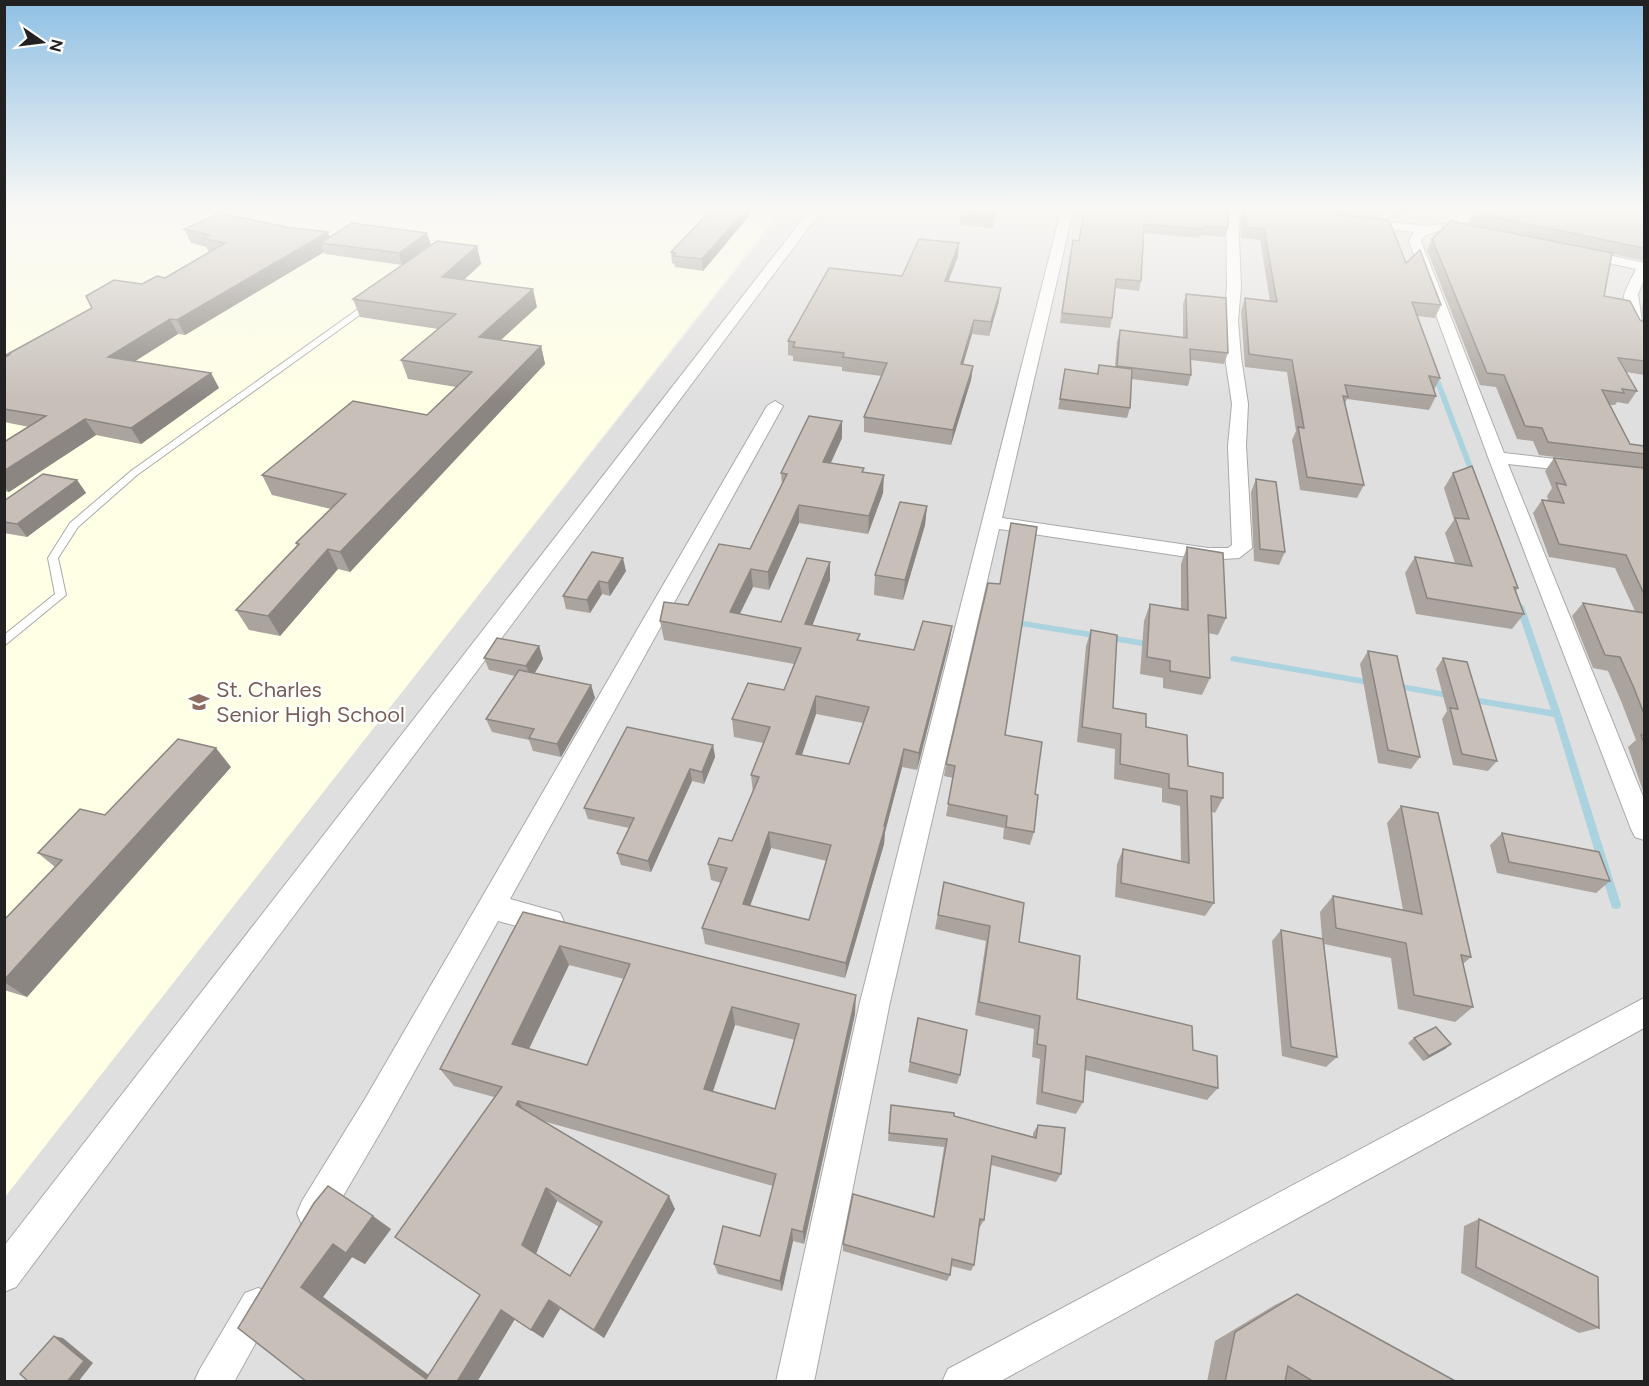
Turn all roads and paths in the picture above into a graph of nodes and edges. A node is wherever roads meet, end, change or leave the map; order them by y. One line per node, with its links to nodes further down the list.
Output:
1 (769, 272): 18 (street)
2 (1053, 272): 11 (street)
3 (1234, 272): 11 (street)
4 (1426, 272): 9 (street)
5 (1642, 272): 7 (street)
6 (383, 296): 12 (lane)
7 (1643, 334)
8 (775, 406): 14 (street)
9 (1497, 457): 10 (street); 13 (street)
10 (1599, 470)
11 (993, 522): 21 (street)
12 (4, 642)
13 (1644, 829)
14 (491, 907): 15 (street); 17 (street)
15 (573, 927)
16 (1644, 1012): 22 (street)
17 (303, 1230)
18 (4, 1275)
19 (273, 1281): 20 (street)
20 (213, 1382)
21 (795, 1382)
22 (961, 1382)

